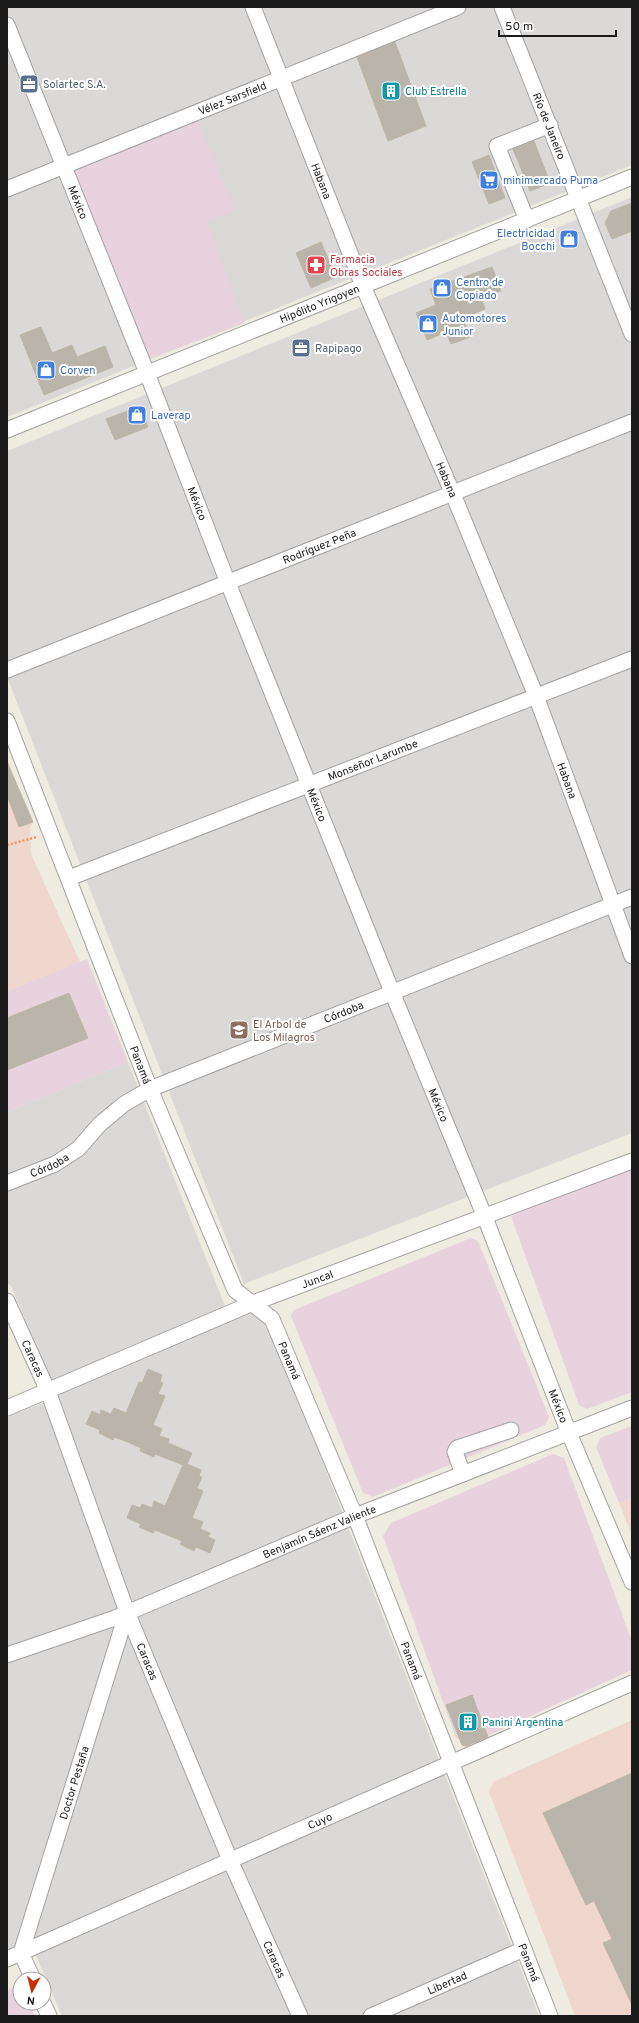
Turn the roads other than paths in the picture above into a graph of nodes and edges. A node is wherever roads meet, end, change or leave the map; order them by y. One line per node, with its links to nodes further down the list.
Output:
1 (253, 7): 5 (street, Habana)
2 (458, 7): 5 (street, Vélez Sarsfield)
3 (502, 7): 6 (street, Río de Janeiro)
4 (7, 25): 7 (street, México)
5 (281, 77): 7 (street, Vélez Sarsfield); 12 (street, Habana)
6 (550, 125): 10 (street, Río de Janeiro); 11 (street)
7 (63, 166): 9 (street, Vélez Sarsfield); 14 (street, México)
8 (632, 177): 10 (street, Hipólito Yrigoyen)
9 (7, 188)
10 (579, 198): 11 (street, Hipólito Yrigoyen); 13 (street, Río de Janeiro)
11 (527, 220): 12 (street, Hipólito Yrigoyen)
12 (363, 286): 14 (street, Hipólito Yrigoyen); 17 (street, Habana)
13 (632, 334)
14 (147, 373): 16 (street, Hipólito Yrigoyen); 18 (street, México)
15 (632, 422): 17 (street, Rodríguez Peña)
16 (7, 430)
17 (453, 494): 18 (street, Rodríguez Peña); 21 (street, Habana)
18 (228, 583): 20 (street, Rodríguez Peña); 23 (street, México)
19 (632, 659): 21 (street, Monseñor Larumbe)
20 (7, 670)
21 (536, 696): 23 (street, Monseñor Larumbe); 26 (street, Habana)
22 (7, 721): 24 (street, Panamá)
23 (309, 785): 24 (street, Monseñor Larumbe); 28 (street, México)
24 (69, 878): 29 (street, Panamá)
25 (632, 898): 26 (street, Córdoba)
26 (612, 906): 27 (street, Habana); 28 (street, Córdoba)
27 (632, 956)
28 (392, 992): 29 (street, Córdoba); 32 (street, México)
29 (150, 1089): 31 (street, Córdoba); 34 (street, Panamá)
30 (632, 1161): 32 (street, Juncal)
31 (7, 1183)
32 (484, 1215): 34 (street, Juncal); 39 (street, México)
33 (7, 1302): 35 (street, Caracas)
34 (253, 1303): 35 (street, Juncal); 41 (street, Panamá)
35 (48, 1391): 36 (street, Juncal); 43 (street, Caracas)
36 (7, 1408)
37 (632, 1408): 39 (street, Benjamín Sáenz Valiente)
38 (511, 1430): 40 (street)
39 (569, 1433): 40 (street, Benjamín Sáenz Valiente); 42 (street, México)
40 (463, 1474): 41 (street, Benjamín Sáenz Valiente)
41 (355, 1516): 43 (street, Benjamín Sáenz Valiente); 46 (street, Panamá)
42 (632, 1582)
43 (127, 1612): 44 (street, Benjamín Sáenz Valiente); 47 (street, Caracas); 49 (street, Doctor Pestaña)
44 (7, 1655)
45 (632, 1683): 46 (street, Cuyo)
46 (451, 1762): 47 (street, Cuyo); 48 (street, Panamá)
47 (230, 1860): 49 (street, Cuyo); 52 (street, Caracas)
48 (524, 1949): 53 (street, Libertad); 54 (street, Panamá)
49 (21, 1953): 50 (street, Cuyo); 51 (street)
50 (7, 1959)
51 (29, 1971)
52 (300, 2016)
53 (371, 2016)
54 (550, 2016)

